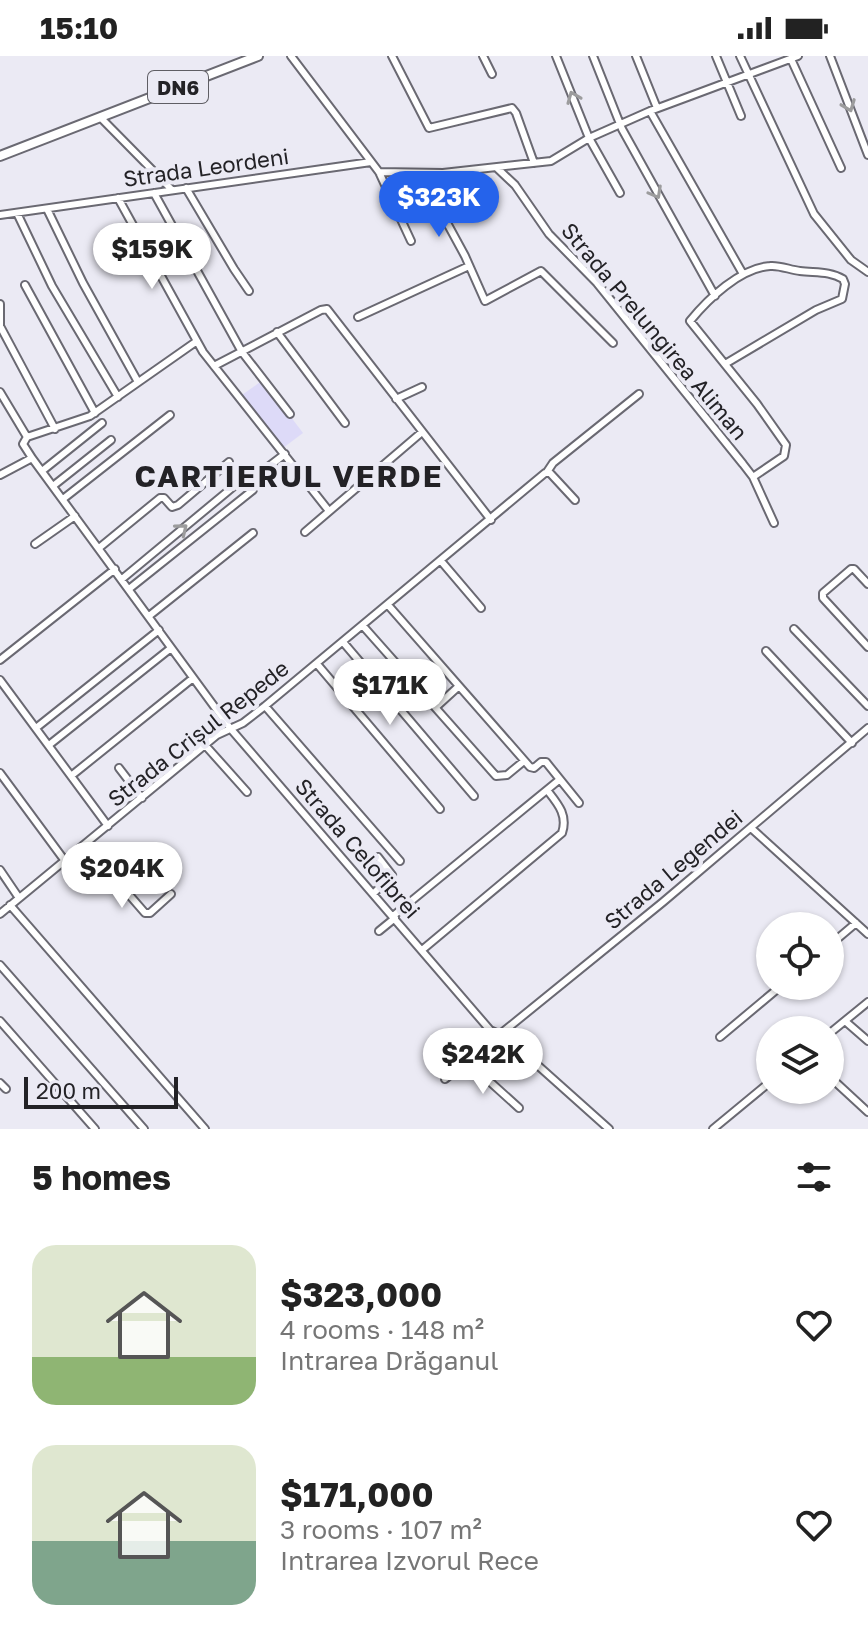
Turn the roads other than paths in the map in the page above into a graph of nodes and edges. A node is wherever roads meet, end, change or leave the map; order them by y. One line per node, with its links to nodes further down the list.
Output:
1 (258, 56): 19 (main road, DN6)
2 (291, 56): 24 (street)
3 (392, 56): 25 (street)
4 (483, 56): 14 (street)
5 (556, 56): 21 (street, one-way to 5)
6 (593, 56): 20 (street)
7 (636, 56): 17 (street)
8 (716, 56): 16 (street)
9 (740, 56): 15 (street)
10 (767, 56): 13 (street)
11 (830, 56): 22 (street, one-way to 22)
12 (794, 57): 13 (street); 27 (street)
13 (770, 66): 15 (street)
14 (492, 74)
15 (746, 74): 16 (street); 42 (street)
16 (726, 82): 17 (street); 18 (street)
17 (654, 110): 20 (street); 43 (street)
18 (741, 116)
19 (100, 117): 23 (main road, DN6); 32 (street)
20 (620, 124): 21 (street); 46 (street, one-way to 46)
21 (589, 138): 25 (street); 34 (street)
22 (868, 155)
23 (0, 156)
24 (371, 162): 29 (street); 31 (street, Strada Leordeni)
25 (534, 163): 26 (street)
26 (497, 168): 28 (street); 77 (street, Strada Prelungirea Aliman)
27 (841, 168)
28 (463, 171): 30 (street); 36 (street)
29 (379, 172): 30 (street); 40 (street)
30 (402, 173): 41 (street)
31 (186, 188): 32 (street, Strada Leordeni); 45 (street)
32 (172, 190): 33 (street, Strada Leordeni)
33 (154, 193): 35 (street, Strada Leordeni); 53 (street)
34 (620, 193)
35 (118, 198): 37 (street, Strada Leordeni); 51 (street)
36 (472, 199)
37 (47, 209): 38 (street, Strada Leordeni); 56 (street)
38 (17, 213): 39 (street, Strada Leordeni); 60 (street)
39 (0, 215)
40 (411, 241)
41 (469, 266): 48 (street); 52 (street)
42 (868, 272)
43 (743, 274): 46 (street); 54 (street)
44 (25, 285): 62 (street)
45 (249, 291)
46 (715, 296): 54 (street)
47 (0, 304): 49 (street)
48 (358, 317)
49 (0, 326): 67 (street)
50 (277, 332): 53 (street); 61 (street); 66 (street)
51 (197, 341): 55 (street); 56 (street)
52 (613, 343)
53 (242, 352): 55 (street); 63 (street)
54 (725, 364): 77 (street)
55 (214, 366): 71 (street)
56 (138, 382): 60 (street)
57 (422, 387): 61 (street)
58 (0, 392): 69 (street, Strada Celofibrei)
59 (639, 394): 75 (street, Strada Crișul Repede)
60 (118, 397): 62 (street)
61 (396, 399): 68 (street)
62 (95, 413): 67 (street)
63 (290, 414)
64 (170, 415): 80 (street)
65 (102, 423): 74 (street)
66 (345, 423)
67 (55, 429): 69 (street)
68 (422, 432): 82 (street); 84 (street)
69 (27, 437): 72 (street, Strada Celofibrei)
70 (111, 440): 78 (street)
71 (285, 454): 82 (street); 92 (street, one-way to 71)
72 (32, 458): 74 (street, Strada Celofibrei); 76 (street)
73 (229, 462): 89 (street)
74 (42, 471): 78 (street, Strada Celofibrei)
75 (547, 472): 81 (street); 84 (street, Strada Crișul Repede)
76 (0, 475)
77 (753, 477): 85 (street, Strada Prelungirea Aliman)
78 (53, 486): 80 (street, Strada Celofibrei)
79 (253, 490): 94 (street)
80 (63, 499): 83 (street, Strada Celofibrei)
81 (575, 500)
82 (329, 511): 86 (street)
83 (75, 516): 88 (street); 89 (street, Strada Celofibrei)
84 (491, 520): 90 (street, Strada Crișul Repede)
85 (774, 523)
86 (305, 532)
87 (253, 533): 97 (street)
88 (35, 544)
89 (99, 548): 91 (street, Strada Celofibrei)
90 (441, 561): 95 (street, Strada Crișul Repede); 96 (street)
91 (115, 569): 92 (street, Strada Celofibrei); 105 (street)
92 (122, 579): 94 (street, Strada Celofibrei)
93 (868, 584): 102 (street)
94 (129, 589): 97 (street, Strada Celofibrei)
95 (388, 605): 98 (street, Strada Crișul Repede); 109 (street)
96 (481, 608)
97 (149, 616): 100 (street, Strada Celofibrei)
98 (363, 626): 101 (street, Strada Crișul Repede); 112 (street)
99 (794, 629): 111 (street)
100 (159, 630): 103 (street, Strada Celofibrei); 113 (street)
101 (343, 642): 106 (street, Strada Crișul Repede); 126 (street)
102 (868, 647)
103 (171, 648): 107 (street, Strada Celofibrei); 117 (street)
104 (766, 651): 116 (street)
105 (0, 660)
106 (317, 664): 110 (street, Strada Crișul Repede); 129 (street)
107 (193, 678): 114 (street, Strada Celofibrei); 122 (street)
108 (0, 680): 113 (street)
109 (459, 686): 112 (street); 119 (street)
110 (265, 706): 114 (street, Strada Crișul Repede); 136 (street)
111 (868, 706)
112 (436, 707): 119 (street)
113 (36, 728): 117 (street)
114 (230, 728): 118 (street, Strada Crișul Repede); 139 (street, Strada Celofibrei)
115 (868, 728): 116 (street, Strada Legendei)
116 (852, 743): 131 (street, Strada Legendei)
117 (49, 745): 122 (street)
118 (205, 745): 125 (street); 127 (street, Strada Crișul Repede)
119 (524, 761): 123 (street)
120 (119, 768): 127 (street)
121 (0, 773): 135 (street)
122 (71, 776): 130 (street)
123 (559, 780): 124 (street); 128 (street)
124 (547, 790): 144 (street); 149 (street)
125 (247, 792)
126 (474, 796)
127 (142, 798): 130 (street, Strada Crișul Repede)
128 (579, 803)
129 (440, 809)
130 (108, 826): 132 (street, Strada Crișul Repede)
131 (751, 828): 145 (street); 155 (street, Strada Legendei)
132 (85, 844): 135 (street, Strada Crișul Repede); 138 (street)
133 (378, 857): 139 (street)
134 (141, 859): 138 (street)
135 (65, 861): 141 (street, Strada Crișul Repede)
136 (400, 861)
137 (0, 870): 141 (street)
138 (116, 881): 140 (street)
139 (374, 893): 144 (street, Strada Celofibrei)
140 (171, 894)
141 (19, 898): 142 (street, Strada Crișul Repede)
142 (10, 905): 143 (street, Strada Crișul Repede); 169 (street)
143 (0, 914)
144 (394, 917): 146 (street); 149 (street, Strada Celofibrei)
145 (856, 923): 147 (street); 148 (street)
146 (379, 931)
147 (844, 933)
148 (868, 934)
149 (422, 950): 155 (street, Strada Celofibrei)
150 (0, 965): 168 (street)
151 (764, 1000): 156 (street)
152 (868, 1002): 154 (street)
153 (0, 1021): 167 (street)
154 (845, 1021): 157 (street)
155 (500, 1035): 158 (street, Strada Legendei); 170 (street, Strada Celofibrei)
156 (720, 1037)
157 (868, 1041)
158 (467, 1061): 159 (street, Strada Legendei); 164 (street)
159 (445, 1079)
160 (0, 1083): 161 (street)
161 (6, 1089)
162 (844, 1090): 165 (street)
163 (756, 1094): 166 (street)
164 (519, 1108)
165 (868, 1112)
166 (719, 1127)
167 (95, 1129)
168 (144, 1129)
169 (205, 1129)
170 (609, 1129)

